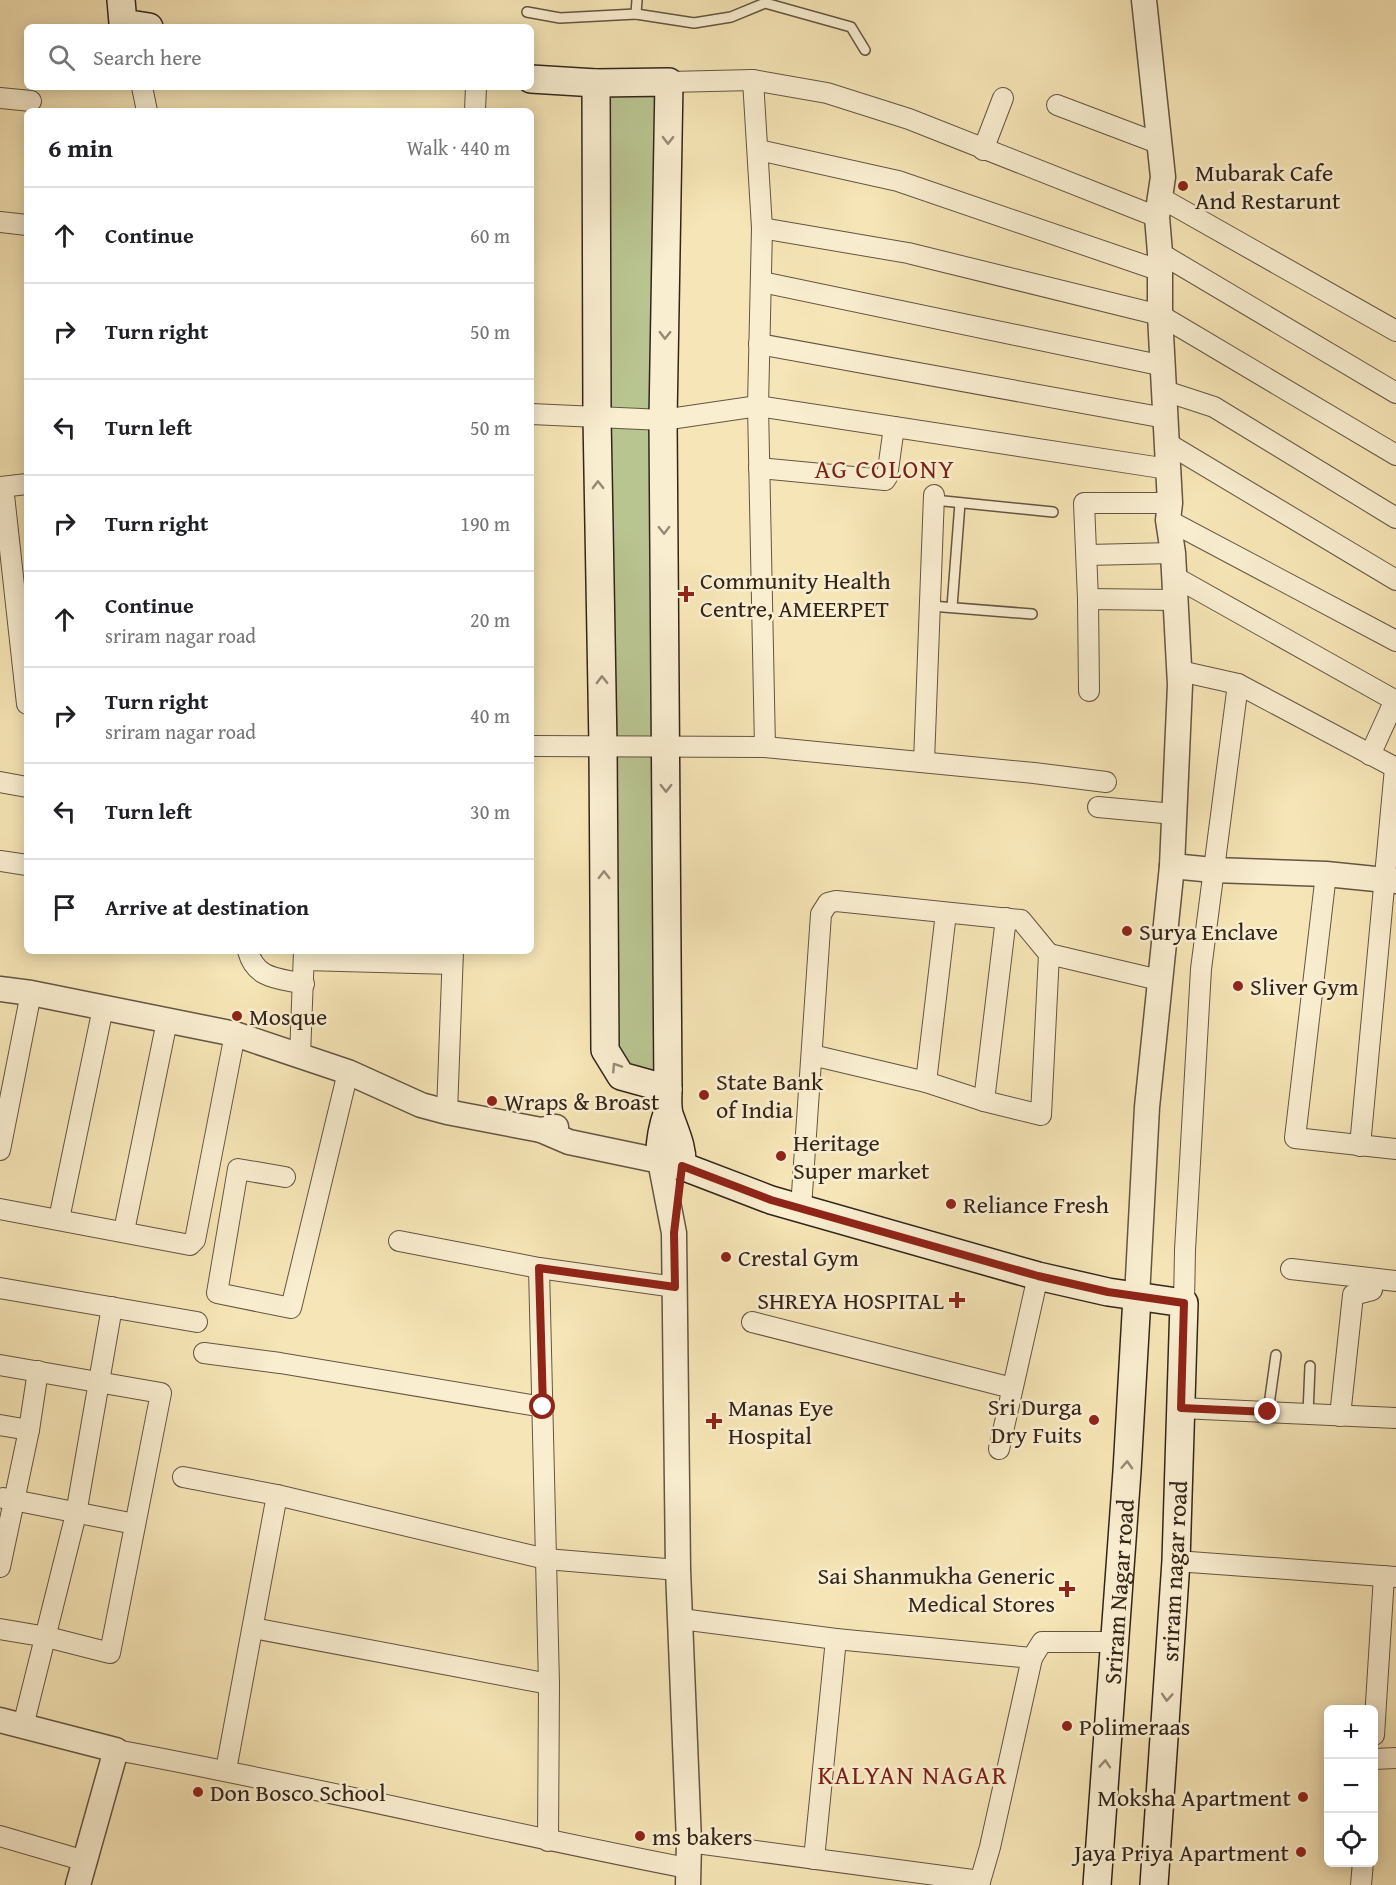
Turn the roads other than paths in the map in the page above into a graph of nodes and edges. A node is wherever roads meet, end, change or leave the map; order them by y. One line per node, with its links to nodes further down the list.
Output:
1 (637, 0): 5 (lane)
2 (1144, 0): 19 (street)
3 (765, 1): 5 (lane); 6 (lane)
4 (527, 12): 5 (lane)
5 (636, 14)
6 (866, 50)
7 (534, 79): 10 (main road)
8 (753, 80): 9 (street); 20 (street); 21 (street)
9 (669, 82): 10 (main road); 38 (main road, one-way to 38)
10 (596, 83): 36 (main road)
11 (143, 90): 17 (street)
12 (476, 90): 18 (street)
13 (0, 98): 15 (street)
14 (1003, 98): 21 (street)
15 (31, 101)
16 (1057, 105): 19 (street)
17 (146, 108)
18 (474, 108)
19 (1160, 144): 22 (street)
20 (759, 150): 25 (street); 26 (street)
21 (983, 150): 22 (street)
22 (1159, 208): 26 (street); 29 (street)
23 (0, 222): 24 (street)
24 (24, 225)
25 (762, 228): 27 (street); 28 (street)
26 (1161, 262): 28 (street); 33 (street)
27 (762, 282): 30 (street); 31 (street)
28 (1160, 315): 31 (street); 41 (street)
29 (1396, 331)
30 (759, 344): 34 (street); 37 (street)
31 (1164, 366): 32 (street)
32 (1165, 391): 37 (street); 50 (street)
33 (1396, 393)
34 (758, 406): 38 (street); 39 (street); 42 (street)
35 (534, 414): 36 (street)
36 (597, 417): 38 (street); 66 (main road, one-way to 36)
37 (1165, 418): 40 (street)
38 (663, 420): 64 (main road, one-way to 64)
39 (894, 427): 42 (street); 43 (street)
40 (1167, 443): 43 (street); 53 (street)
41 (1396, 455)
42 (759, 468): 67 (street)
43 (1168, 469): 48 (street)
44 (24, 484): 45 (street)
45 (0, 488): 59 (street)
46 (934, 497): 47 (lane); 55 (street)
47 (960, 503): 49 (lane); 56 (lane)
48 (1169, 511): 51 (street); 52 (street); 58 (street)
49 (1053, 512)
50 (1396, 518)
51 (1087, 555): 52 (street); 54 (street)
52 (1174, 576): 54 (street); 60 (street); 63 (street)
53 (1396, 580)
54 (1088, 599): 62 (street)
55 (931, 606): 56 (lane); 69 (street)
56 (952, 608): 57 (lane)
57 (1032, 614)
58 (1396, 641)
59 (24, 663)
60 (1180, 671): 61 (street); 75 (street)
61 (1238, 684): 68 (street); 79 (street)
62 (1089, 691)
63 (1396, 701): 68 (street)
64 (666, 745): 66 (street); 67 (street); 99 (main road, one-way to 99)
65 (534, 746): 66 (street)
66 (603, 746): 99 (main road, one-way to 66)
67 (765, 747): 69 (street)
68 (1370, 754): 70 (street)
69 (924, 762): 72 (street)
70 (1396, 768): 81 (street)
71 (0, 782): 73 (street)
72 (1106, 782)
73 (24, 786)
74 (1098, 807): 75 (street)
75 (1174, 814): 78 (street)
76 (0, 861): 77 (street)
77 (24, 865)
78 (1172, 866): 79 (street); 88 (street)
79 (1213, 870): 80 (street); 120 (street)
80 (1326, 874): 81 (street); 102 (street)
81 (1390, 881): 102 (street)
82 (946, 913): 83 (street); 95 (street); 98 (street)
83 (1006, 918): 85 (street); 100 (street)
84 (249, 954): 89 (street)
85 (1049, 954): 88 (street); 100 (street)
86 (304, 956): 87 (street); 89 (street)
87 (453, 957): 101 (street)
88 (1159, 980): 119 (street)
89 (304, 984): 96 (street)
90 (0, 989): 91 (street)
91 (31, 993): 92 (street); 104 (street)
92 (103, 1008): 93 (street); 109 (street)
93 (167, 1021): 94 (street); 110 (street)
94 (235, 1034): 96 (street); 110 (street)
95 (812, 1054): 98 (street); 107 (street)
96 (300, 1056): 97 (street)
97 (348, 1072): 101 (street); 106 (street)
98 (926, 1082): 100 (street)
99 (668, 1100): 105 (main road)
100 (984, 1101)
101 (447, 1112): 105 (street)
102 (1360, 1146): 103 (street)
103 (1396, 1149)
104 (0, 1150)
105 (671, 1158): 107 (main road); 116 (street)
106 (285, 1177)
107 (801, 1208): 114 (main road)
108 (0, 1209): 109 (street)
109 (59, 1220): 110 (street)
110 (124, 1232)
111 (399, 1241): 112 (street)
112 (539, 1268): 116 (street); 131 (street)
113 (1291, 1269): 115 (street)
114 (1038, 1276): 119 (main road); 130 (street)
115 (1396, 1281)
116 (675, 1287): 148 (street)
117 (0, 1288): 121 (street)
118 (1372, 1290): 135 (street)
119 (1137, 1297): 120 (main road); 155 (main road, Sriram Nagar road, one-way to 119)
120 (1184, 1303): 132 (main road, sriram nagar road)
121 (112, 1306): 122 (street); 129 (street)
122 (196, 1322)
123 (752, 1322): 130 (street)
124 (204, 1353): 131 (street)
125 (1276, 1356): 133 (lane)
126 (0, 1365): 128 (street)
127 (1310, 1366): 134 (lane)
128 (38, 1371): 129 (street); 138 (street)
129 (98, 1381): 143 (street); 144 (street)
130 (1012, 1388): 139 (street)
131 (543, 1407): 146 (street)
132 (1181, 1408): 133 (street); 147 (main road, sriram nagar road)
133 (1268, 1412): 134 (street)
134 (1308, 1414): 135 (street)
135 (1340, 1416): 136 (street)
136 (1396, 1418)
137 (0, 1425): 138 (street)
138 (29, 1430): 142 (street)
139 (999, 1449)
140 (183, 1477): 141 (street)
141 (277, 1495): 146 (street); 151 (street)
142 (6, 1499): 143 (street); 145 (street)
143 (76, 1514): 144 (street); 153 (street)
144 (135, 1524): 153 (street)
145 (1, 1557)
146 (546, 1559): 148 (street); 157 (street)
147 (1176, 1561): 149 (street); 174 (main road, sriram nagar road, one-way to 174)
148 (678, 1570): 150 (street)
149 (1390, 1576): 158 (street)
150 (681, 1619): 154 (street); 166 (street)
151 (253, 1628): 157 (street); 163 (street)
152 (0, 1629): 153 (street)
153 (47, 1637): 159 (street)
154 (836, 1639): 156 (street); 167 (street)
155 (1114, 1642): 156 (street); 173 (main road, Sriram Nagar road, one-way to 155)
156 (1032, 1658): 171 (street)
157 (549, 1684): 165 (street)
158 (1377, 1705)
159 (11, 1723): 160 (street)
160 (116, 1750): 163 (street); 168 (street)
161 (1396, 1758): 162 (street)
162 (1378, 1759)
163 (226, 1770): 165 (street)
164 (0, 1836): 168 (street)
165 (548, 1841): 170 (street)
166 (689, 1842): 167 (street); 170 (street)
167 (814, 1858): 171 (street)
168 (85, 1861): 172 (street)
169 (1363, 1867): 175 (street)
170 (685, 1879)
171 (980, 1883)
172 (78, 1885)
173 (1097, 1885)
174 (1154, 1885)
175 (1361, 1885)

